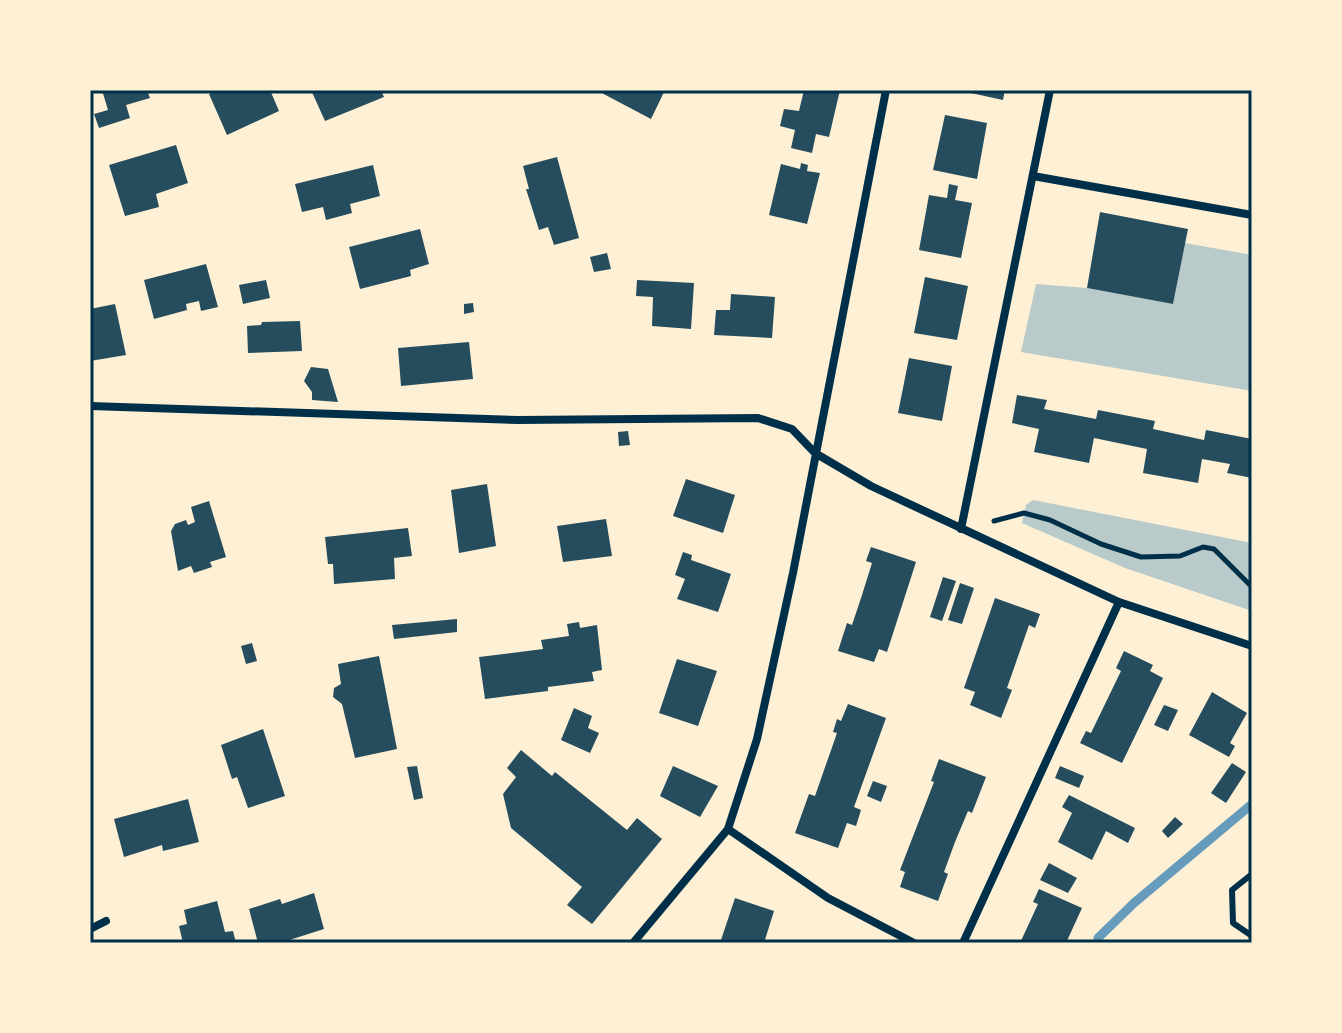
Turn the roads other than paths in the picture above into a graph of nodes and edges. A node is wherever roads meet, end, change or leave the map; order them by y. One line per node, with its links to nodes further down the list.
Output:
1 (886, 90): 6 (street)
2 (1050, 90): 3 (street)
3 (1033, 176): 4 (street); 7 (street)
4 (1252, 215)
5 (90, 406): 6 (street)
6 (815, 453): 7 (street); 10 (street)
7 (961, 529): 8 (street)
8 (1119, 602): 9 (street); 17 (street)
9 (1252, 646)
10 (728, 829): 15 (street); 16 (street)
11 (1252, 874): 14 (lane)
12 (106, 921): 13 (street)
13 (90, 929)
14 (1252, 936)
15 (633, 943)
16 (914, 943)
17 (963, 943)

